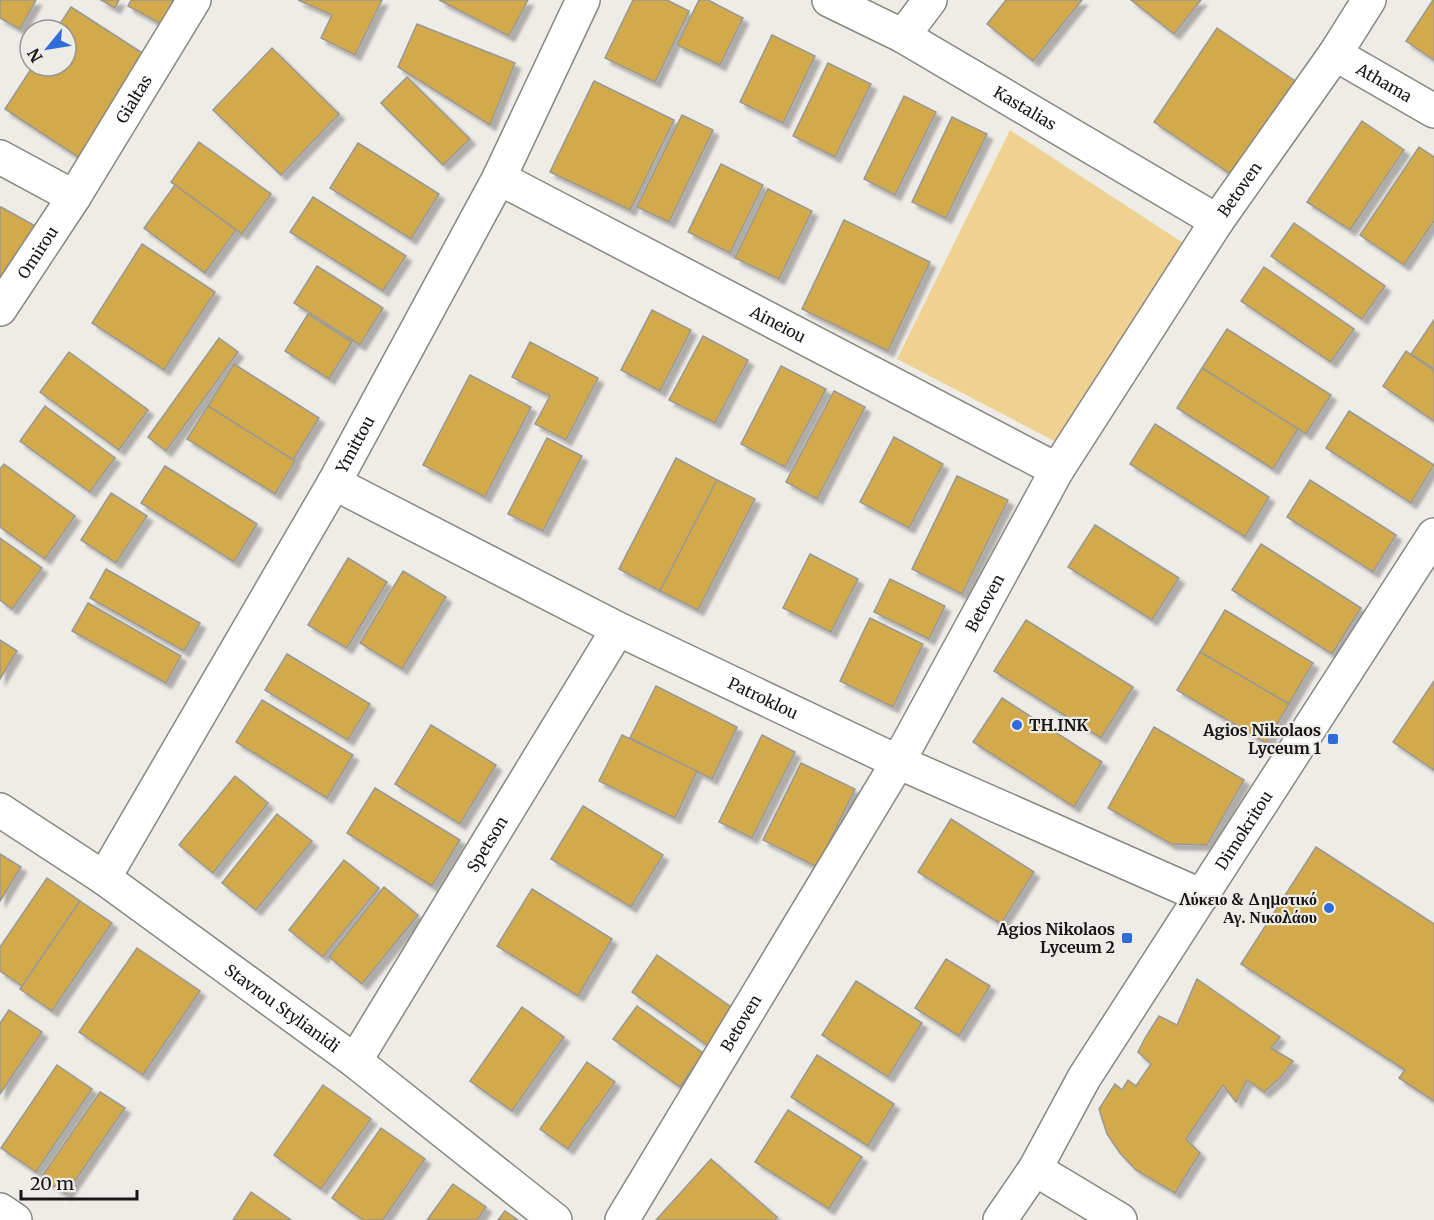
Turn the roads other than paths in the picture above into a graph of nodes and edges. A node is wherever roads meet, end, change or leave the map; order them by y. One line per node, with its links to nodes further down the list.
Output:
1 (194, 0): 11 (street, Gialtas)
2 (583, 0): 10 (street, Ymittou)
3 (829, 0): 6 (street, Kastalias)
4 (930, 0): 6 (street)
5 (1369, 0): 7 (street, Betoven)
6 (903, 36): 12 (street, Kastalias)
7 (1335, 54): 8 (street, Athama); 12 (street, Betoven)
8 (1434, 111)
9 (0, 157): 11 (street)
10 (499, 178): 14 (street, Aineiou); 15 (street, Ymittou)
11 (74, 197): 13 (street, Omirou)
12 (1218, 221): 14 (street, Betoven)
13 (0, 309)
14 (1056, 470): 18 (street, Betoven)
15 (334, 483): 17 (street, Patroklou); 20 (street, Ymittou)
16 (1434, 535): 21 (street, Dimokritou)
17 (618, 629): 18 (street, Patroklou); 22 (street, Spetson)
18 (898, 762): 21 (street, Patroklou); 27 (street, Betoven)
19 (0, 810): 20 (street, Stavrou Stylianidi)
20 (104, 878): 22 (street, Stavrou Stylianidi)
21 (1202, 896): 23 (street, Dimokritou)
22 (355, 1061): 26 (street, Stavrou Stylianidi)
23 (1035, 1169): 28 (street, Dimokritou); 29 (street)
24 (0, 1210): 25 (street)
25 (15, 1220)
26 (555, 1220)
27 (622, 1220)
28 (1000, 1220)
29 (1120, 1220)

